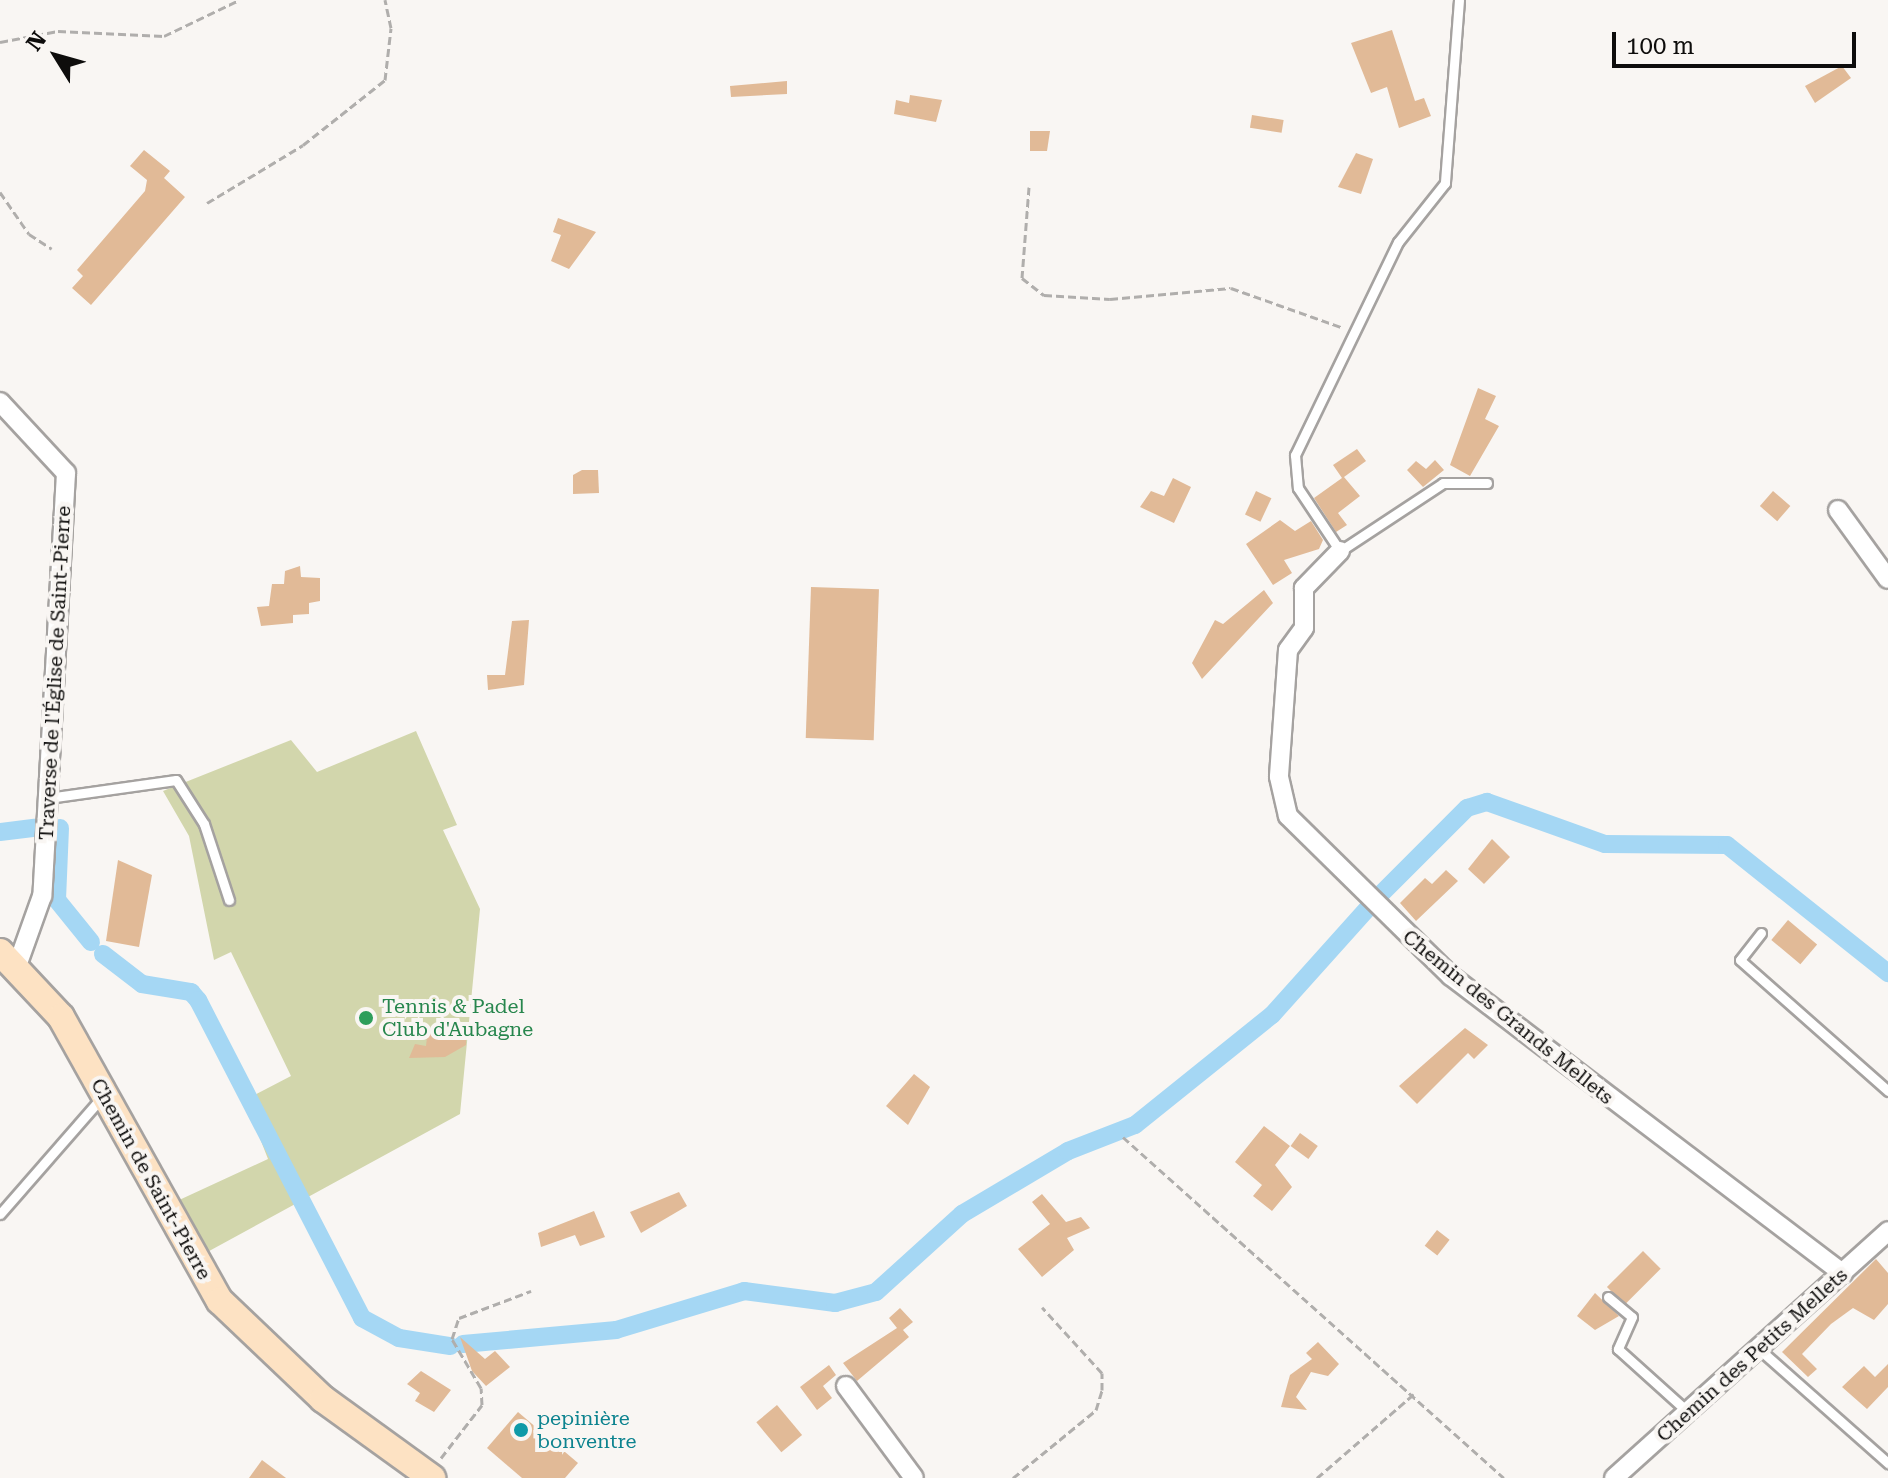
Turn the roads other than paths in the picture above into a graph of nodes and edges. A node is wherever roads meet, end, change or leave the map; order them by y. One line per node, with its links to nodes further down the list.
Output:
1 (1459, 0): 5 (lane)
2 (0, 402): 7 (street, Traverse de l'Église de Saint-Pierre)
3 (1487, 483): 5 (lane)
4 (1838, 510): 6 (street)
5 (1340, 551): 15 (street, Chemin des Grands Mellets)
6 (1888, 579)
7 (48, 798): 8 (lane); 10 (street, Traverse de l'Église de Saint-Pierre)
8 (229, 900)
9 (1761, 933): 11 (lane)
10 (9, 959): 12 (main road, Chemin de Saint-Pierre)
11 (1888, 1091)
12 (105, 1095): 13 (lane); 21 (main road, Chemin de Saint-Pierre)
13 (0, 1214)
14 (1888, 1231): 15 (street, Chemin des Petits Mellets)
15 (1843, 1274): 17 (street, Chemin des Petits Mellets)
16 (1608, 1297): 19 (lane)
17 (1758, 1348): 19 (street, Chemin des Petits Mellets); 20 (lane)
18 (846, 1386): 22 (street)
19 (1688, 1412): 23 (street, Chemin des Petits Mellets)
20 (1888, 1463)
21 (430, 1476)
22 (914, 1478)
23 (1614, 1478)

